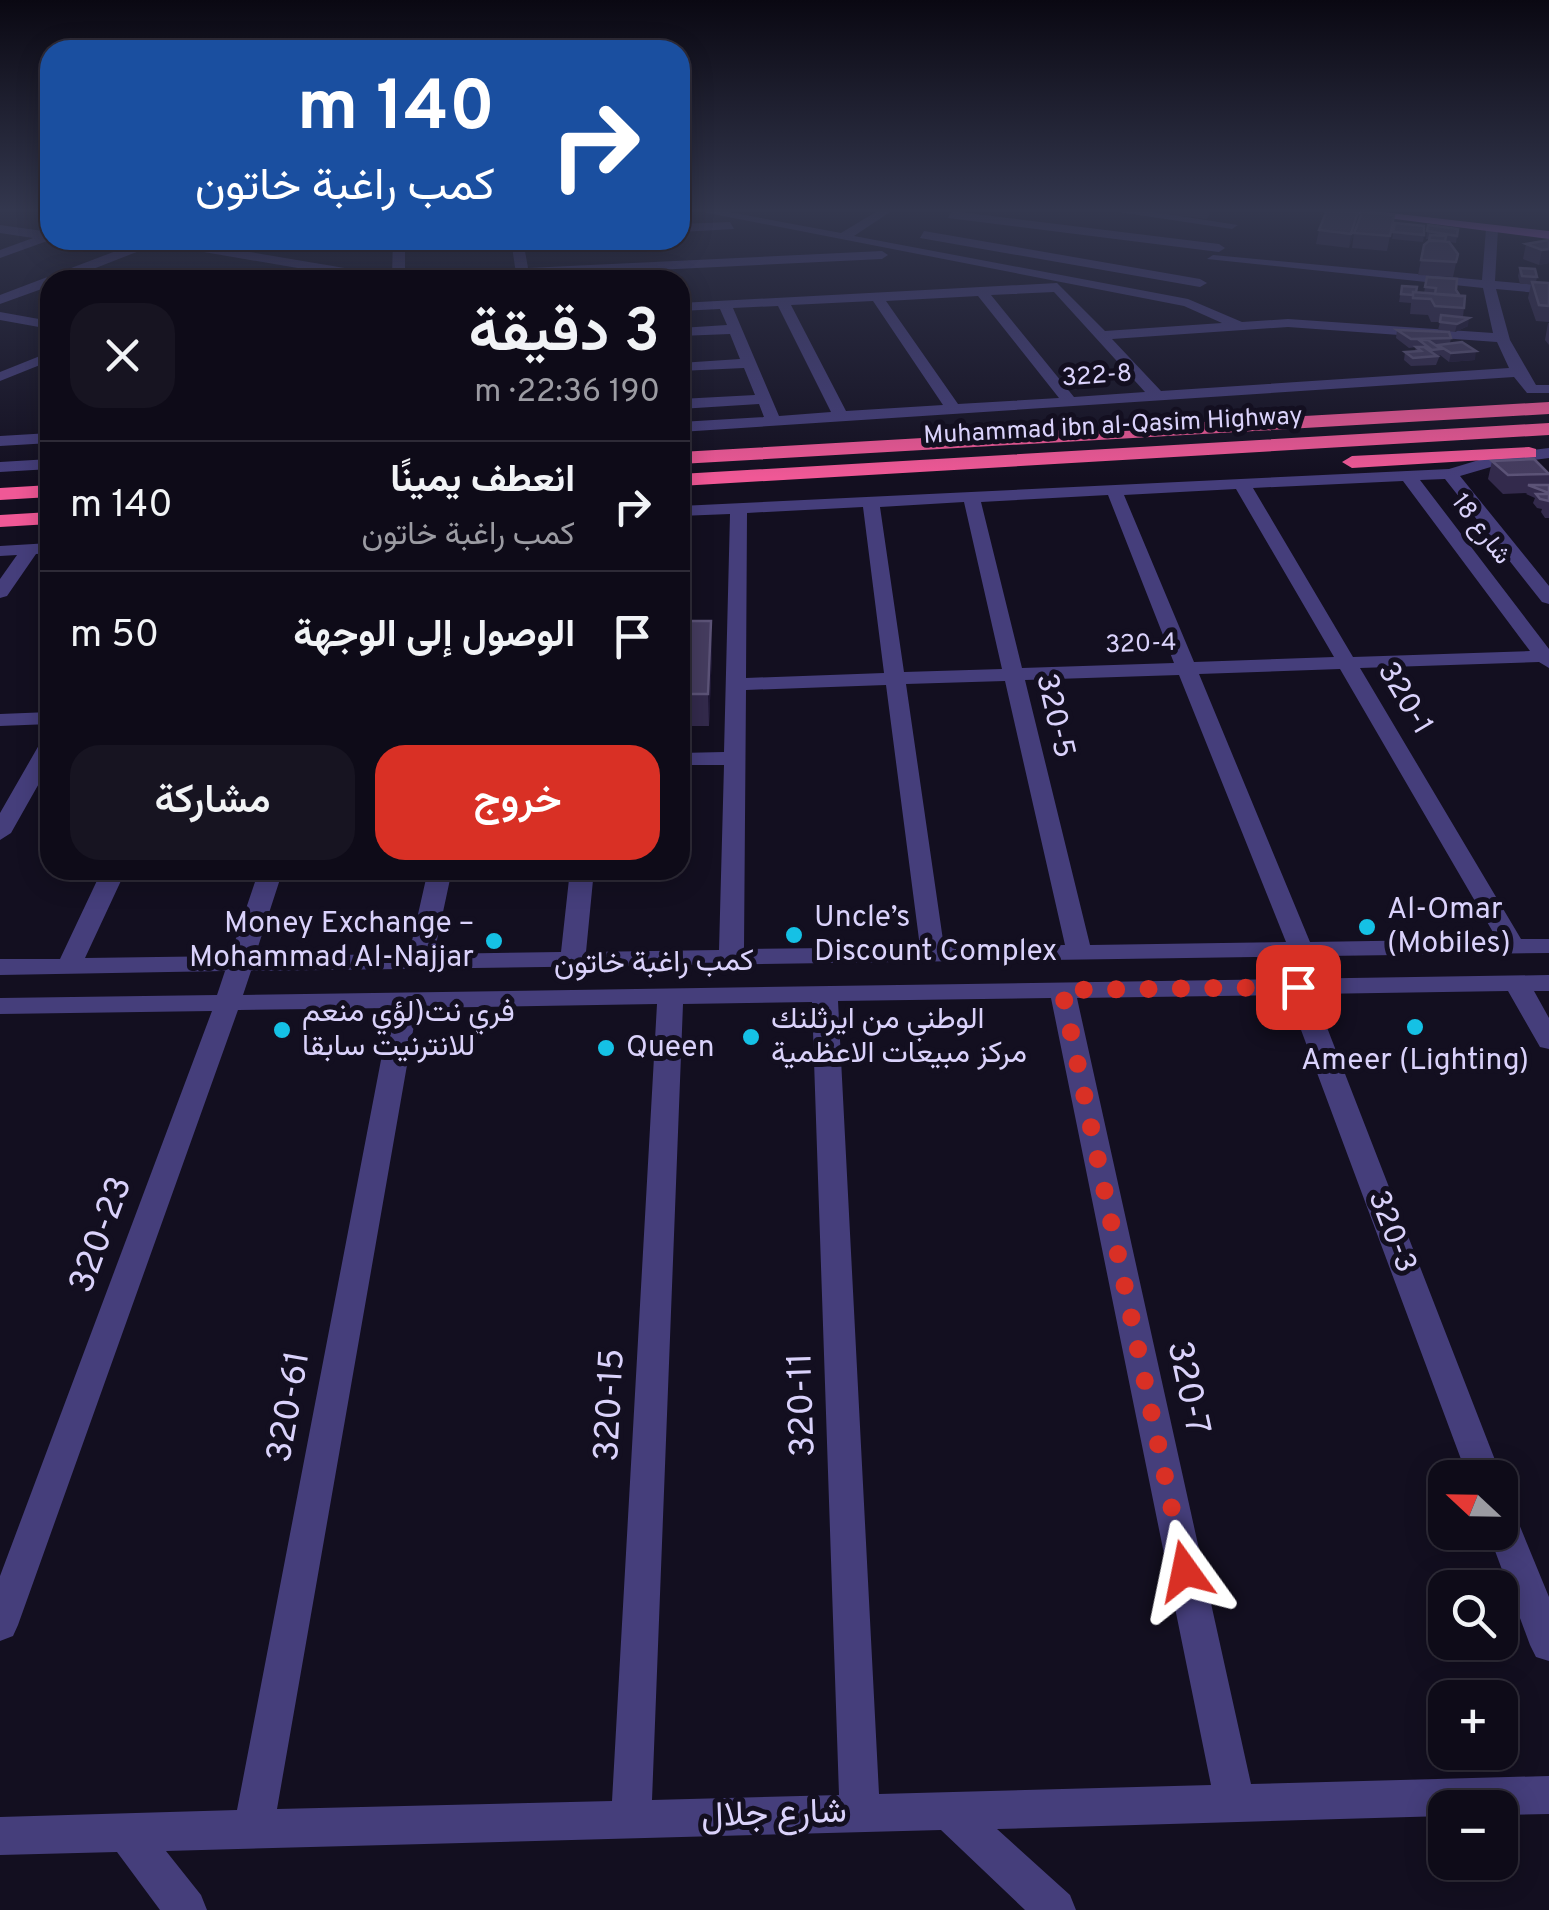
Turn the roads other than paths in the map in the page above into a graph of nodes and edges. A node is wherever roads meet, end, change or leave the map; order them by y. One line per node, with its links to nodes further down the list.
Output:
1 (837, 299): 8 (street)
2 (878, 299): 30 (street)
3 (988, 299): 28 (street)
4 (1067, 299): 17 (street)
5 (1164, 299): 9 (street)
6 (1191, 299): 9 (street)
7 (1493, 299): 18 (street)
8 (783, 302): 10 (street); 31 (street)
9 (1188, 304): 14 (street)
10 (725, 305): 11 (street); 15 (street)
11 (690, 307)
12 (0, 316): 13 (street)
13 (40, 323)
14 (1240, 326): 17 (street); 18 (street)
15 (736, 329): 16 (street); 20 (street)
16 (690, 331)
17 (1102, 336): 25 (street)
18 (1504, 338): 22 (street)
19 (40, 360): 23 (street)
20 (750, 363): 21 (street); 26 (street)
21 (690, 366)
22 (1518, 372): 24 (street); 25 (street, 322-8)
23 (0, 377)
24 (1540, 389): 37 (highway)
25 (1160, 398): 28 (street, 322-8)
26 (763, 399): 27 (street); 32 (street)
27 (690, 403)
28 (1072, 404): 30 (street, 322-8)
29 (1549, 408): 39 (highway, Muhammad ibn al-Qasim Highway)
30 (954, 410): 31 (street, 322-8)
31 (841, 417): 32 (street, 322-8)
32 (774, 422): 33 (street, 322-8)
33 (690, 426)
34 (1549, 430): 45 (highway, Muhammad ibn al-Qasim Highway)
35 (40, 438): 36 (street)
36 (0, 441)
37 (690, 453)
38 (1539, 453): 42 (street); 46 (highway)
39 (690, 454)
40 (40, 465): 41 (street)
41 (0, 467)
42 (1450, 474): 43 (street); 59 (street, شارع 18)
43 (1408, 476): 44 (street); 60 (street, شارع 18)
44 (1240, 483): 47 (street); 61 (street, 320-1)
45 (690, 484)
46 (690, 484)
47 (1113, 488): 50 (street); 62 (street)
48 (40, 492): 49 (highway)
49 (0, 494)
50 (970, 494): 51 (street); 63 (street, 320-5)
51 (870, 500): 52 (street); 64 (street)
52 (739, 507): 53 (street); 65 (street)
53 (690, 510)
54 (40, 519): 55 (highway)
55 (0, 521)
56 (40, 548): 57 (street); 58 (street)
57 (0, 551)
58 (0, 592)
59 (1549, 598)
60 (1548, 658): 61 (street, 320-4)
61 (1345, 663): 62 (street, 320-4); 76 (street, 320-1)
62 (1187, 669): 63 (street, 320-4); 78 (street)
63 (1014, 674): 64 (street, 320-4); 79 (street, 320-5)
64 (894, 678): 65 (street, 320-4); 80 (street)
65 (735, 684): 68 (street)
66 (40, 718): 67 (street)
67 (0, 720)
68 (734, 758): 69 (street); 81 (street)
69 (690, 759)
70 (40, 763): 71 (street)
71 (0, 833)
72 (109, 880): 85 (street)
73 (267, 880): 84 (street, 320-23)
74 (438, 880): 83 (street)
75 (581, 880): 82 (street)
76 (1513, 946): 77 (street, كمب راغبة خاتون); 78 (street, كمب راغبة خاتون)
77 (1549, 946)
78 (1301, 949): 79 (street, كمب راغبة خاتون)
79 (1079, 952): 80 (street, كمب راغبة خاتون)
80 (933, 954): 81 (street, كمب راغبة خاتون)
81 (730, 957): 82 (street, كمب راغبة خاتون)
82 (573, 959): 83 (street, كمب راغبة خاتون)
83 (420, 961): 84 (street, كمب راغبة خاتون)
84 (240, 964): 85 (street, كمب راغبة خاتون); 94 (street, 320-23)
85 (68, 966): 86 (street, كمب راغبة خاتون)
86 (0, 967)
87 (1549, 983): 88 (street, كمب راغبة خاتون)
88 (1517, 984): 89 (street, كمب راغبة خاتون); 96 (street)
89 (1298, 987): 90 (street, كمب راغبة خاتون); 97 (street, 320-3)
90 (1062, 990): 91 (street, كمب راغبة خاتون); 102 (street, 320-7)
91 (825, 994): 92 (street, كمب راغبة خاتون); 104 (street, 320-11)
92 (670, 996): 93 (street, كمب راغبة خاتون); 105 (street, 320-15)
93 (405, 1000): 94 (street, كمب راغبة خاتون); 106 (street, 320-61)
94 (228, 1002): 95 (street, كمب راغبة خاتون); 99 (street, 320-23)
95 (0, 1006)
96 (1549, 1041)
97 (1478, 1460)
98 (1513, 1550): 100 (street)
99 (0, 1625)
100 (1549, 1645)
101 (1549, 1795): 102 (street, شارع جلال)
102 (1234, 1803): 103 (street, شارع جلال)
103 (949, 1811): 104 (street, شارع جلال); 110 (street)
104 (860, 1813): 105 (street, شارع جلال)
105 (630, 1819): 106 (street, شارع جلال)
106 (252, 1830): 107 (street, شارع جلال)
107 (127, 1833): 108 (street, شارع جلال); 109 (street)
108 (0, 1836)
109 (186, 1910)
110 (1055, 1910)

